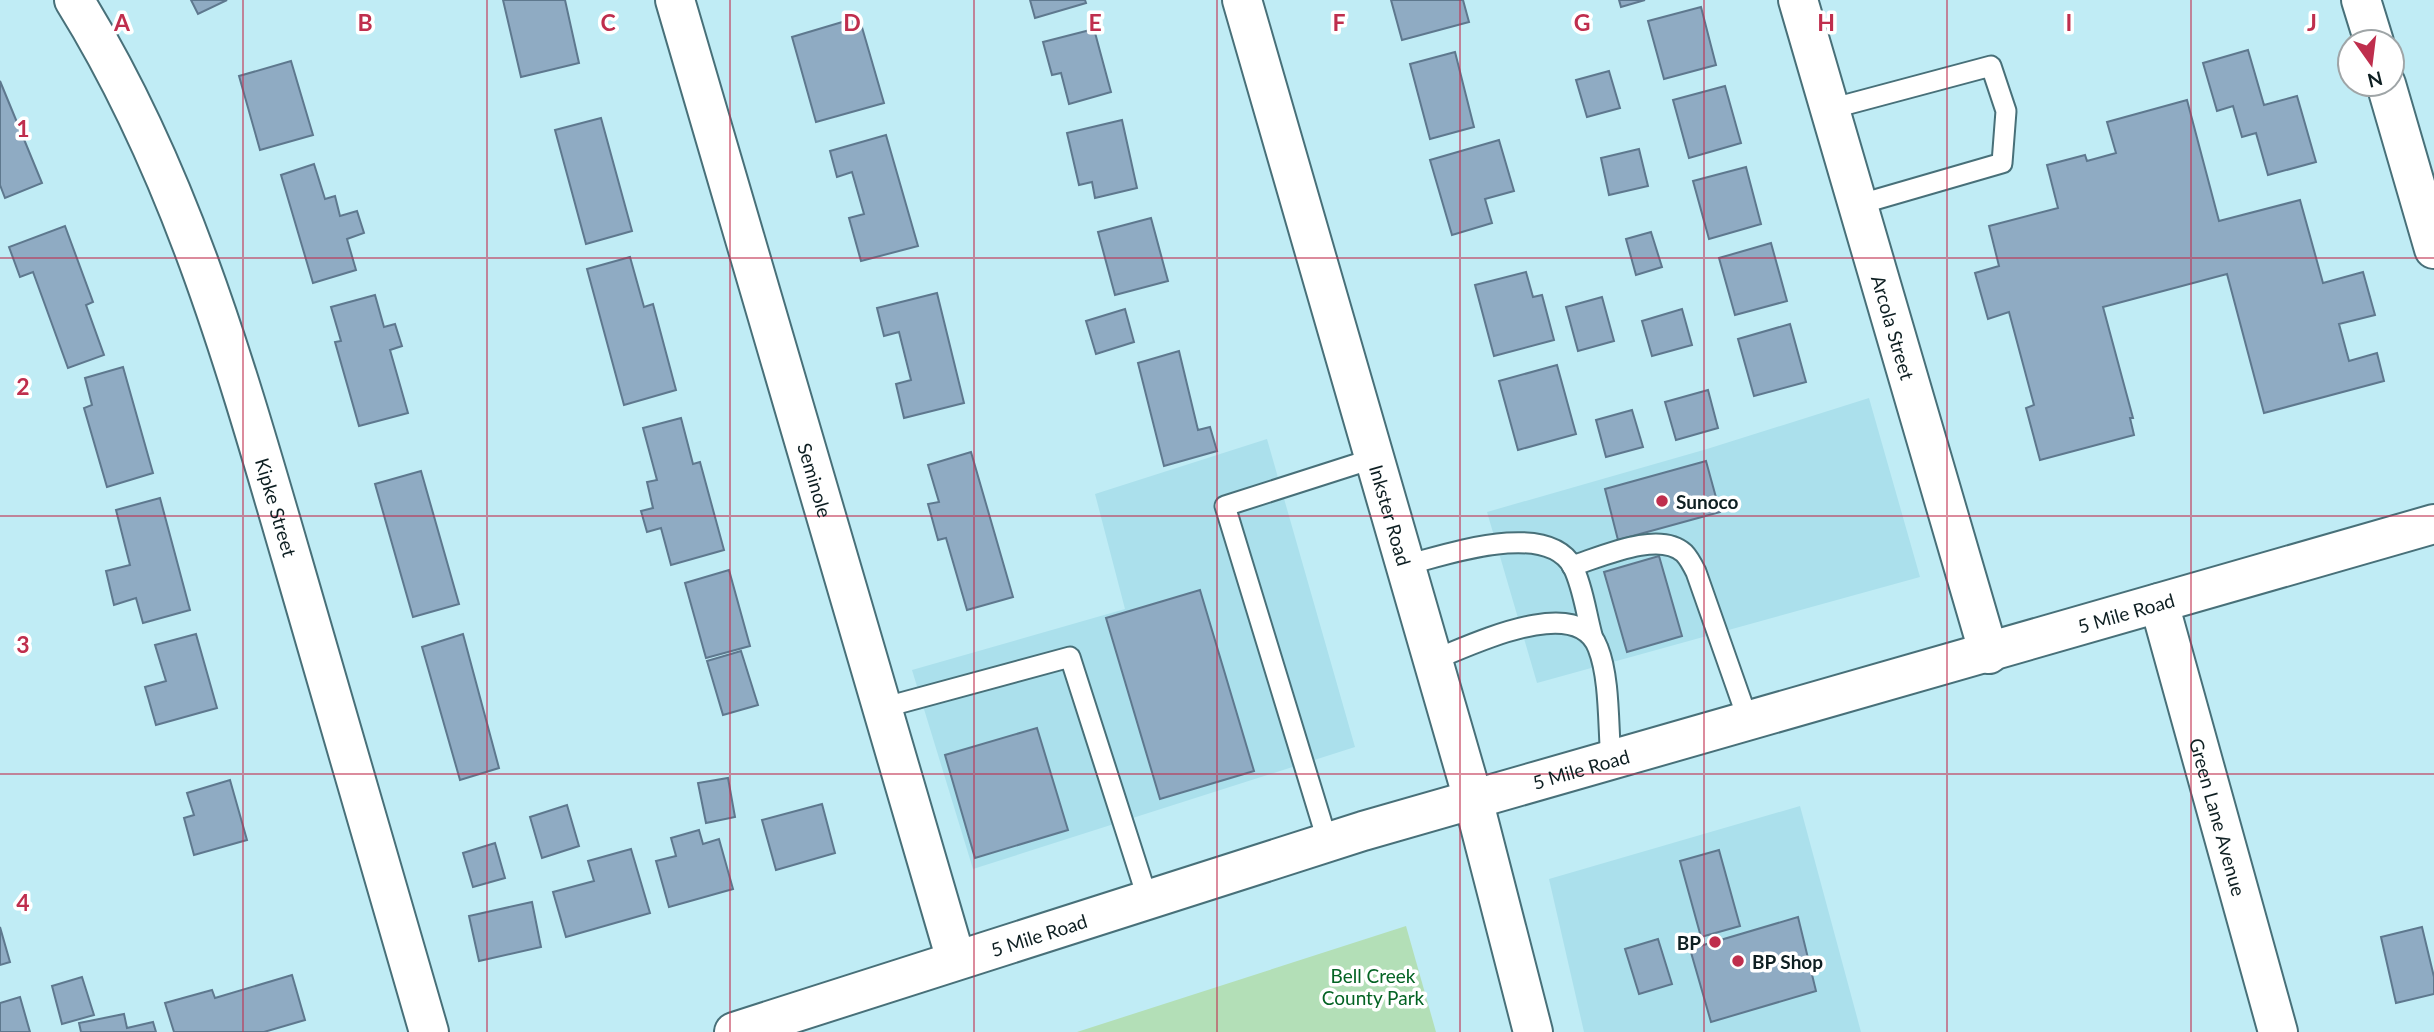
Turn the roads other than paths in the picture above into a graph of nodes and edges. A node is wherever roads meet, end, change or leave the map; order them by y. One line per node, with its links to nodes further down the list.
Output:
1 (74, 0): 26 (street, Kipke Street)
2 (675, 0): 19 (street, Seminole)
3 (1242, 0): 11 (street, Inkster Road)
4 (1798, 0): 8 (street, Arcola Street)
5 (2361, 0): 6 (street)
6 (2370, 28)
7 (2390, 98): 10 (street)
8 (1829, 109): 9 (street, Arcola Street); 9 (lane)
9 (1857, 205): 17 (street, Arcola Street)
10 (2434, 249)
11 (1375, 458): 13 (street, Inkster Road); 23 (lane)
12 (2434, 524): 15 (street, 5 Mile Road)
13 (1406, 565): 14 (lane); 18 (street, Inkster Road)
14 (1572, 566): 16 (lane); 20 (lane)
15 (2159, 603): 17 (street, 5 Mile Road); 29 (street, Green Lane Avenue)
16 (1592, 635): 18 (lane); 21 (lane)
17 (1989, 653): 20 (street, 5 Mile Road)
18 (1433, 660): 22 (street, Inkster Road)
19 (882, 708): 24 (lane); 25 (street, Seminole)
20 (1748, 720): 21 (street, 5 Mile Road)
21 (1611, 760): 22 (street, 5 Mile Road)
22 (1473, 799): 23 (street, 5 Mile Road); 28 (street, Inkster Road)
23 (1328, 843): 24 (street, 5 Mile Road)
24 (1148, 900): 25 (street, 5 Mile Road)
25 (956, 960): 27 (street, 5 Mile Road)
26 (429, 1032)
27 (734, 1032)
28 (1533, 1032)
29 (2278, 1032)

